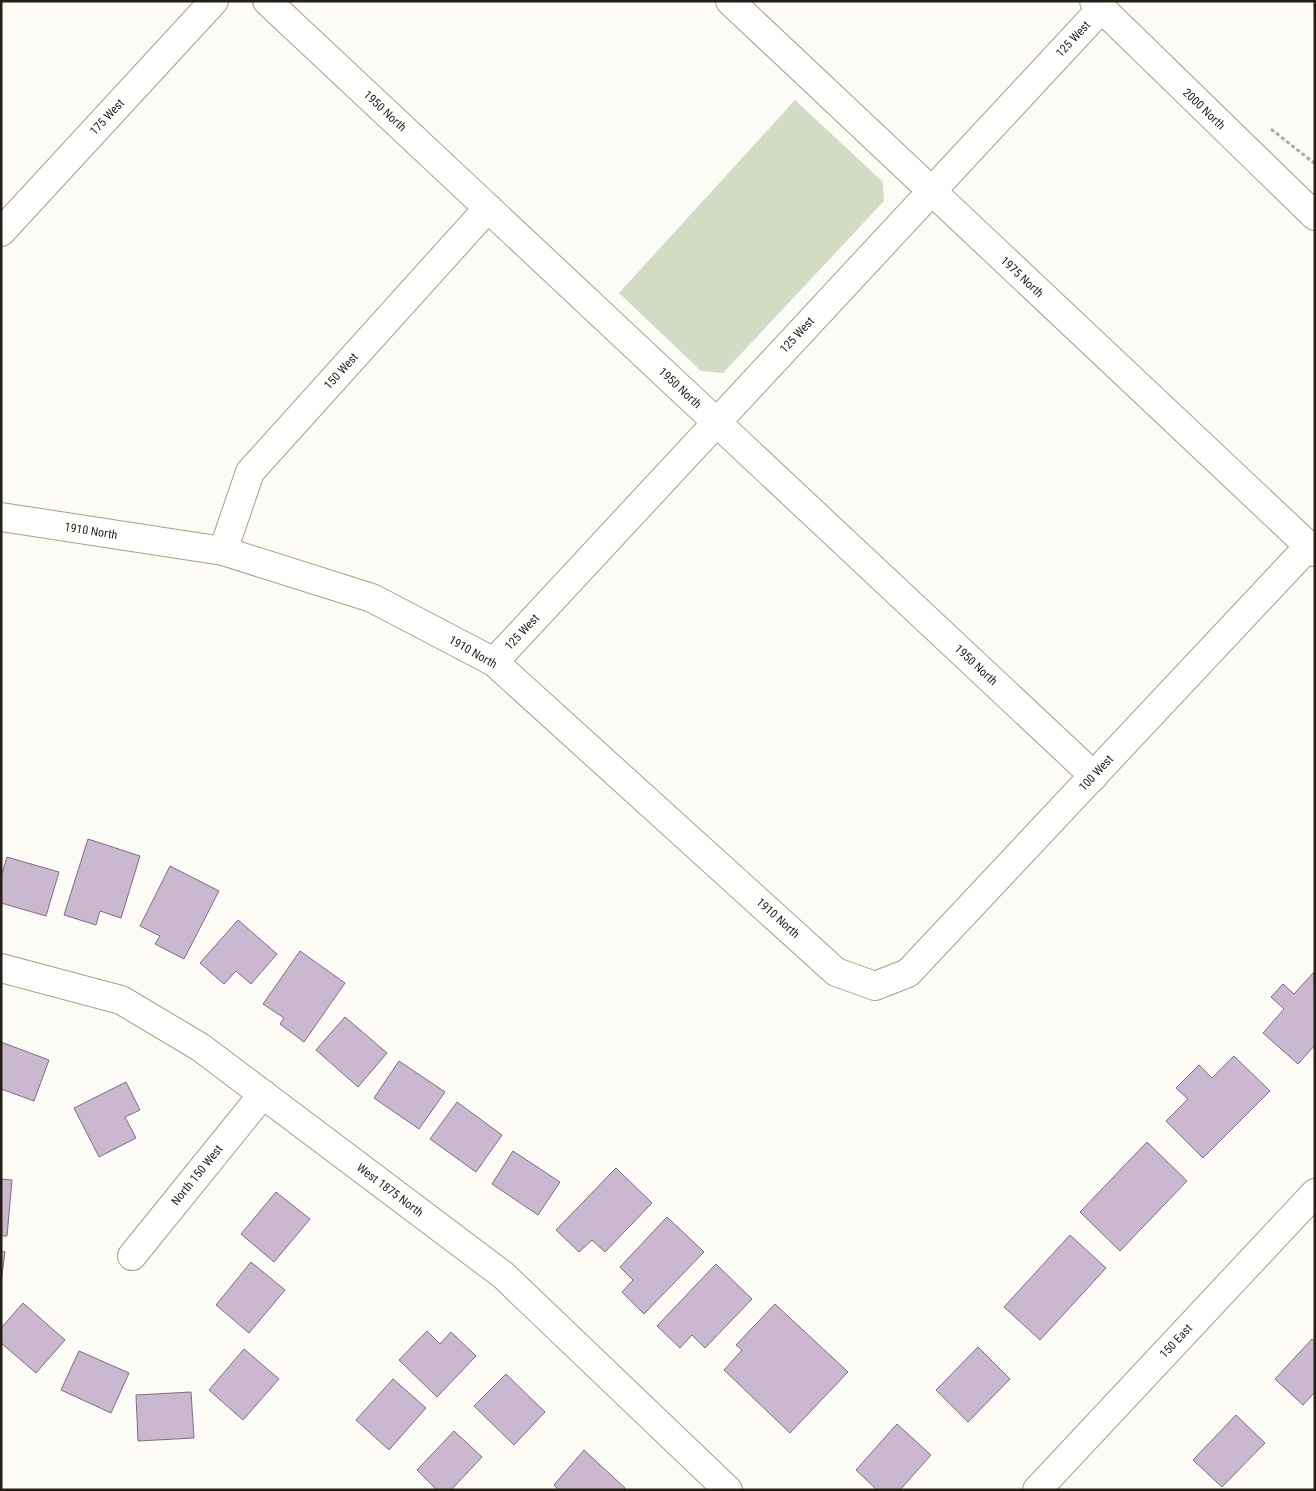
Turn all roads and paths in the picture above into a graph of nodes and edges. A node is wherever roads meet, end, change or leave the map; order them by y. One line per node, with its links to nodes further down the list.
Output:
1 (214, 1): 8 (street, 175 West)
2 (267, 1): 6 (street, 1950 North)
3 (730, 1): 5 (street, 1975 North)
4 (1097, 5): 5 (street, 125 West); 7 (street, 2000 North)
5 (931, 191): 9 (street, 125 West); 11 (street, 1975 North)
6 (488, 208): 9 (street, 1950 North); 12 (street, 150 West)
7 (1315, 216)
8 (1, 232)
9 (716, 422): 13 (street, 125 West); 14 (street, 1950 North)
10 (1, 518): 12 (street, 1910 North)
11 (1312, 549): 14 (street, 100 West)
12 (223, 551): 13 (street, 1910 North)
13 (494, 662): 16 (street, 1910 North)
14 (1094, 776): 16 (street, 100 West)
15 (1, 968): 17 (street, West 1875 North)
16 (875, 986)
17 (263, 1094): 19 (street, North 150 West); 20 (street, West 1875 North)
18 (1315, 1193): 21 (street, 150 East)
19 (132, 1256)
20 (728, 1490)
21 (1037, 1490)

